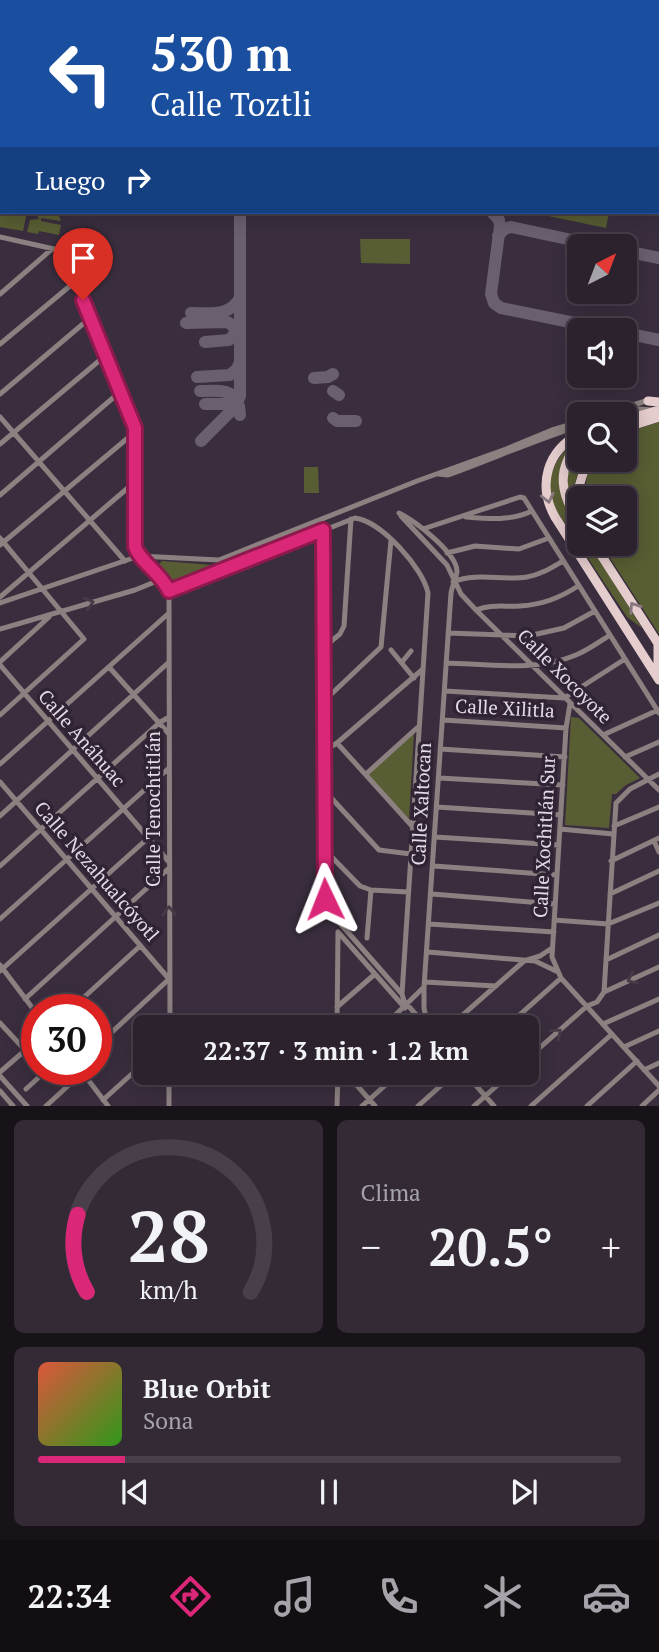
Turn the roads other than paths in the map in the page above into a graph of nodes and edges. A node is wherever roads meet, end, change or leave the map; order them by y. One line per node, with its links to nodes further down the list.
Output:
1 (3, 238): 2 (street); 3 (street)
2 (0, 244)
3 (52, 248): 4 (street); 5 (street)
4 (76, 281): 6 (street); 7 (street)
5 (0, 294)
6 (90, 318): 8 (street); 10 (street)
7 (0, 344)
8 (106, 355): 9 (street); 18 (street)
9 (121, 391): 19 (street); 22 (street)
10 (0, 394)
11 (648, 401): 12 (street); 13 (main road)
12 (637, 404)
13 (658, 409): 14 (main road); 16 (main road)
14 (637, 413)
15 (0, 416): 18 (street)
16 (637, 421)
17 (567, 427): 30 (street)
18 (14, 432): 20 (street); 22 (street)
19 (135, 432): 24 (street); 25 (street)
20 (0, 444)
21 (567, 446): 57 (main road, one-way to 57)
22 (39, 461): 25 (street); 26 (street)
23 (567, 461): 27 (main road)
24 (136, 481): 32 (street); 40 (street)
25 (65, 491): 32 (street); 38 (street)
26 (0, 495)
27 (567, 502)
28 (324, 509): 30 (street)
29 (532, 511): 31 (street); 31 (street); 36 (street)
30 (327, 517): 40 (street)
31 (464, 517): 34 (street)
32 (89, 519): 42 (street); 44 (street)
33 (351, 519): 35 (street); 37 (street); 63 (street)
34 (423, 529): 39 (street, Calle Xocoyote); 46 (street, Calle Xocoyote)
35 (323, 530): 49 (street); 63 (street)
36 (549, 538): 39 (street); 43 (street)
37 (391, 540): 73 (street, Calle Xaltocan); 80 (street)
38 (1, 542): 44 (street)
39 (447, 553): 46 (street, Calle Xocoyote)
40 (139, 556): 42 (street); 45 (street)
41 (602, 556): 62 (main road, one-way to 41)
42 (125, 561): 48 (street)
43 (563, 561): 46 (street); 47 (street)
44 (29, 572): 48 (street); 50 (street)
45 (162, 579): 49 (street); 53 (street, one-way to 45)
46 (453, 582): 52 (street, Calle Xocoyote); 59 (street, Calle Xaltocan)
47 (578, 586): 52 (street); 54 (street)
48 (44, 589): 51 (street); 53 (street)
49 (169, 591): 55 (street, Calle Tenochtitlán)
50 (0, 597)
51 (0, 603)
52 (476, 610): 61 (street, Calle Xocoyote)
53 (62, 611): 56 (street); 77 (street)
54 (595, 611): 60 (street); 61 (street)
55 (169, 613): 68 (street, Calle Tenochtitlán); 72 (street)
56 (52, 614): 58 (street); 70 (street)
57 (624, 623): 62 (main road); 75 (main road)
58 (0, 629)
59 (448, 633): 61 (street); 69 (street, Calle Xaltocan)
60 (610, 635): 66 (street); 71 (street)
61 (503, 636): 71 (street, Calle Xocoyote)
62 (657, 642): 75 (main road)
63 (323, 648): 80 (street)
64 (391, 650): 67 (street)
65 (411, 652): 67 (street)
66 (625, 660): 79 (street); 82 (street)
67 (402, 662): 74 (street)
68 (169, 663): 78 (street); 84 (street, Calle Tenochtitlán)
69 (446, 663): 71 (street); 76 (street, Calle Xaltocan)
70 (0, 664): 77 (street, Calle Anáhuac)
71 (532, 666): 79 (street, Calle Xocoyote)
72 (109, 667): 78 (street); 86 (street)
73 (423, 669): 74 (street); 88 (street, Calle Xaltocan)
74 (414, 678): 93 (street)
75 (658, 679)
76 (445, 691): 79 (street); 85 (street, Calle Xaltocan)
77 (23, 694): 83 (street); 86 (street, Calle Anáhuac)
78 (134, 695): 87 (street); 95 (street)
79 (564, 698): 81 (street, Calle Xocoyote)
80 (324, 701): 96 (street)
81 (570, 704): 89 (street, Calle Xochitlán Sur); 91 (street, Calle Xocoyote)
82 (658, 711): 91 (street)
83 (0, 715)
84 (169, 717): 87 (street); 90 (street, Calle Tenochtitlán)
85 (443, 720): 89 (street, Calle Xilitla); 94 (street, Calle Xaltocan)
86 (48, 722): 95 (street, Calle Anáhuac); 99 (street)
87 (159, 723): 90 (street); 104 (street)
88 (418, 727): 101 (street); 116 (street, Calle Xaltocan)
89 (566, 728): 97 (street, Calle Xochitlán Sur)
90 (169, 734): 100 (street, Calle Tenochtitlán)
91 (603, 735): 98 (street, Calle Xocoyote)
92 (659, 742): 98 (street)
93 (337, 743): 96 (street); 101 (street)
94 (440, 749): 97 (street); 103 (street, Calle Xaltocan)
95 (72, 750): 104 (street, Calle Anáhuac); 110 (street)
96 (324, 751): 108 (street)
97 (565, 757): 107 (street, Calle Xochitlán Sur)
98 (625, 757): 105 (street, Calle Xocoyote)
99 (0, 764)
100 (169, 768): 113 (street); 131 (street, Calle Tenochtitlán)
101 (366, 774): 116 (street)
102 (659, 774): 105 (street)
103 (439, 778): 107 (street); 111 (street, Calle Xaltocan)
104 (97, 779): 113 (street, Calle Anáhuac); 119 (street)
105 (648, 779): 109 (street, Calle Xocoyote); 117 (street)
106 (0, 782): 110 (street, Calle Nezahualcóyotl)
107 (563, 785): 114 (street, Calle Xochitlán Sur)
108 (324, 790): 125 (street); 127 (street)
109 (659, 790)
110 (16, 801): 115 (street); 119 (street, Calle Nezahualcóyotl)
111 (437, 807): 114 (street); 121 (street, Calle Xaltocan)
112 (659, 807): 117 (street)
113 (123, 809): 122 (street, Calle Anáhuac); 128 (street)
114 (561, 815): 118 (street, Calle Xochitlán Sur)
115 (0, 816)
116 (412, 826): 127 (street, Calle Xaltocan)
117 (614, 827): 120 (street)
118 (560, 829): 120 (street); 124 (street, Calle Xochitlán Sur)
119 (40, 830): 128 (street, Calle Nezahualcóyotl); 130 (street)
120 (613, 834): 129 (street)
121 (436, 837): 124 (street); 132 (street, Calle Xaltocan)
122 (148, 839): 131 (street, Calle Anáhuac); 135 (street)
123 (657, 840): 126 (street); 129 (street)
124 (559, 845): 134 (street, Calle Xochitlán Sur)
125 (323, 848): 136 (street); 167 (street)
126 (659, 852)
127 (411, 855): 137 (street, Calle Xaltocan)
128 (66, 860): 135 (street, Calle Nezahualcóyotl); 143 (street)
129 (611, 861): 139 (street)
130 (0, 866)
131 (169, 866): 142 (street); 160 (street, Calle Tenochtitlán, one-way to 131)
132 (433, 866): 134 (street); 138 (street, Calle Xaltocan)
133 (659, 871): 139 (street)
134 (557, 875): 141 (street, Calle Xochitlán Sur)
135 (91, 889): 142 (street, Calle Nezahualcóyotl); 156 (street)
136 (371, 890): 137 (street); 149 (street)
137 (408, 892): 167 (street, Calle Xaltocan)
138 (432, 894): 141 (street); 145 (street, Calle Xaltocan)
139 (610, 894): 146 (street)
140 (659, 903): 146 (street)
141 (555, 904): 144 (street, Calle Xochitlán Sur)
142 (115, 918): 150 (street, Calle Nezahualcóyotl); 165 (street)
143 (0, 919)
144 (554, 920): 146 (street); 147 (street, Calle Xochitlán Sur)
145 (429, 924): 147 (street); 152 (street, Calle Xaltocan)
146 (608, 924): 153 (street)
147 (554, 932): 151 (street, Calle Xochitlán Sur)
148 (659, 935): 153 (street)
149 (367, 938)
150 (140, 946): 160 (street, Calle Nezahualcóyotl); 166 (street)
151 (552, 948): 154 (street); 157 (street, Calle Xochitlán Sur)
152 (428, 952): 154 (street); 161 (street, Calle Xaltocan)
153 (606, 960): 163 (street)
154 (524, 961): 157 (street); 162 (street)
155 (659, 967): 163 (street, one-way to 163)
156 (1, 969): 164 (street)
157 (556, 971): 159 (street)
158 (375, 974): 169 (street); 171 (street); 171 (street)
159 (561, 978): 170 (street); 178 (street)
160 (169, 979): 172 (street, Calle Tenochtitlán); 182 (street)
161 (425, 984): 162 (street); 169 (street); 176 (street, Calle Xaltocan)
162 (496, 986): 177 (street)
163 (604, 992): 170 (street)
164 (21, 994)
165 (31, 994)
166 (88, 994)
167 (402, 994): 169 (street)
168 (659, 999): 180 (street)
169 (406, 1006): 174 (street); 175 (street)
170 (587, 1006): 180 (street); 186 (street, one-way to 170)
171 (337, 1007): 173 (street)
172 (170, 1015)
173 (337, 1015)
174 (396, 1015)
175 (415, 1015)
176 (426, 1015)
177 (463, 1015)
178 (519, 1015)
179 (0, 1023): 184 (street)
180 (603, 1024): 183 (street)
181 (659, 1031): 185 (street)
182 (112, 1032)
183 (612, 1034): 185 (street); 220 (street)
184 (21, 1046)
185 (624, 1047): 188 (street)
186 (539, 1048)
187 (21, 1054): 192 (street)
188 (637, 1061): 190 (street); 221 (street)
189 (659, 1063): 190 (street)
190 (645, 1070): 203 (street)
191 (133, 1073): 207 (street)
192 (0, 1074): 210 (street)
193 (30, 1085): 204 (street)
194 (67, 1085): 211 (street)
195 (92, 1085): 207 (street)
196 (169, 1085): 213 (street)
197 (338, 1085): 214 (street)
198 (356, 1085): 208 (street)
199 (386, 1085): 208 (street)
200 (442, 1085): 217 (street)
201 (475, 1085): 206 (street)
202 (498, 1085): 206 (street)
203 (659, 1088): 222 (street)
204 (26, 1089)
205 (0, 1091): 209 (street)
206 (485, 1096): 218 (street); 219 (street)
207 (103, 1100): 212 (street)
208 (369, 1100): 215 (street); 216 (street)
209 (13, 1106)
210 (27, 1106)
211 (46, 1106)
212 (107, 1106)
213 (169, 1106)
214 (337, 1106)
215 (362, 1106)
216 (375, 1106)
217 (418, 1106)
218 (474, 1106)
219 (494, 1106)
220 (531, 1106)
221 (587, 1106)
222 (642, 1106)

